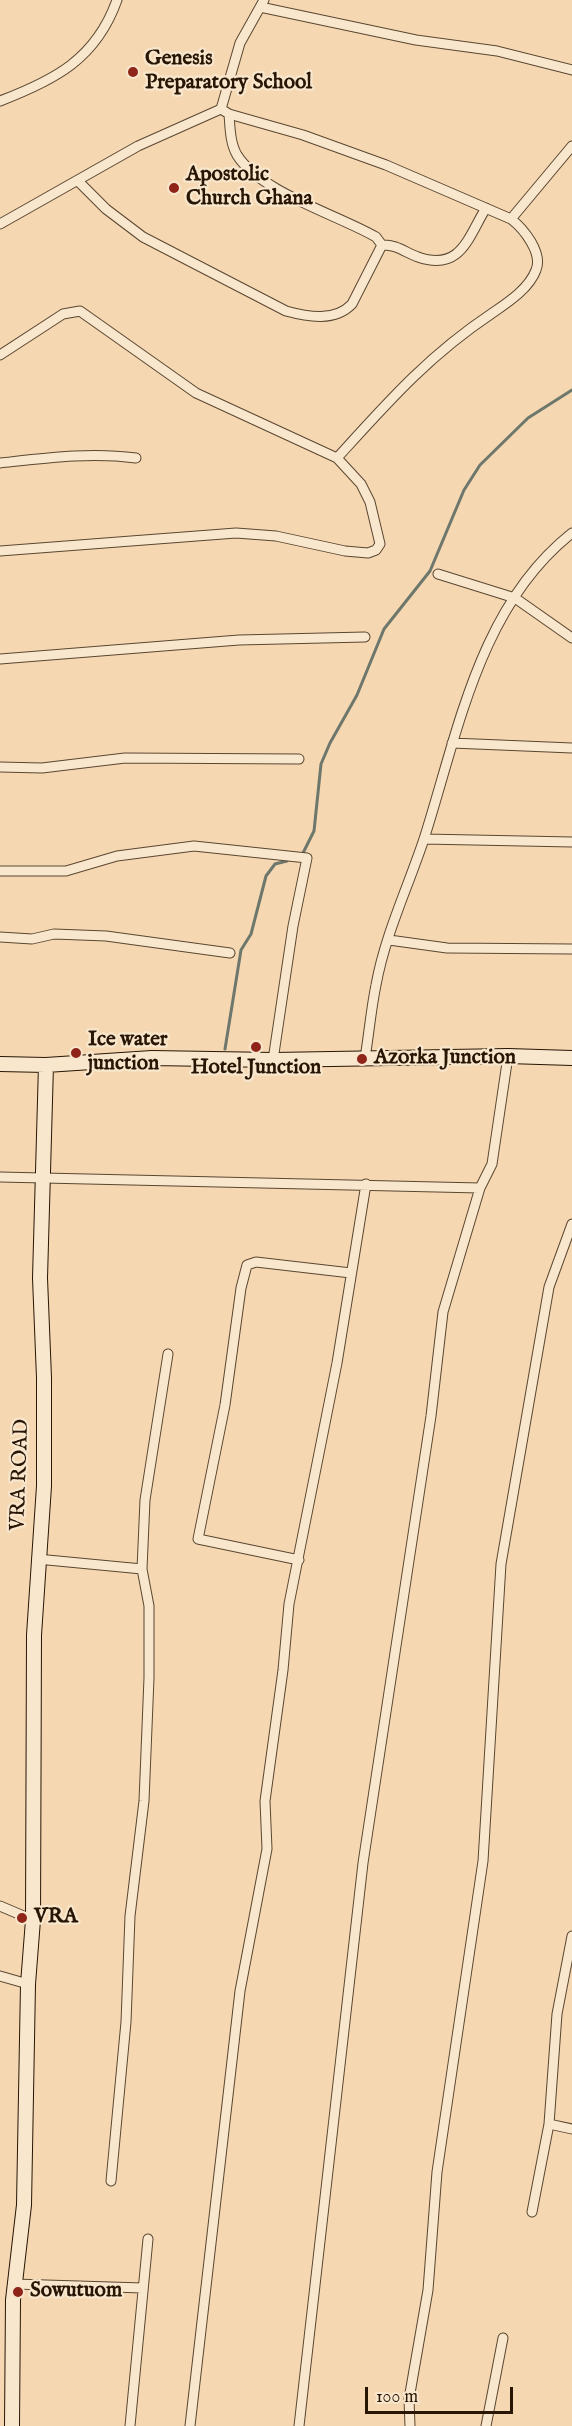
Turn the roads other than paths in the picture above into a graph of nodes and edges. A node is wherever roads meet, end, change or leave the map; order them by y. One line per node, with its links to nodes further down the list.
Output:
1 (105, 0): 2 (street)
2 (116, 3): 5 (street)
3 (262, 4): 4 (street); 6 (street)
4 (572, 70)
5 (0, 101)
6 (225, 111): 8 (street); 9 (street); 12 (street)
7 (572, 146): 10 (street)
8 (78, 181): 11 (street); 12 (street)
9 (486, 208): 10 (street); 12 (street)
10 (512, 219): 15 (street)
11 (0, 224)
12 (382, 245)
13 (0, 355): 15 (street)
14 (136, 458): 16 (street)
15 (337, 458): 18 (street)
16 (0, 463)
17 (572, 533): 20 (street)
18 (0, 551)
19 (438, 574): 20 (street)
20 (515, 598): 22 (street); 24 (street)
21 (365, 637): 23 (street)
22 (572, 638)
23 (0, 659)
24 (452, 743): 25 (street); 28 (street)
25 (572, 748)
26 (299, 759): 27 (street)
27 (0, 767)
28 (424, 839): 29 (street); 32 (street)
29 (572, 842)
30 (0, 871): 38 (street)
31 (0, 937): 34 (street)
32 (389, 940): 33 (street); 36 (street)
33 (572, 949)
34 (230, 953)
35 (508, 1056): 36 (street); 37 (street); 44 (street)
36 (365, 1058): 38 (street)
37 (572, 1058)
38 (273, 1060): 40 (street)
39 (0, 1064): 40 (street)
40 (46, 1065): 41 (street, VRA ROAD)
41 (41, 1176): 42 (street); 43 (street); 48 (street, VRA ROAD)
42 (0, 1177)
43 (366, 1184): 44 (street); 46 (street)
44 (480, 1188): 67 (street)
45 (572, 1224): 68 (street)
46 (351, 1274): 49 (street); 49 (street)
47 (168, 1354): 50 (street)
48 (37, 1558): 50 (street); 52 (street, VRA ROAD)
49 (299, 1560): 66 (street)
50 (142, 1569): 58 (street)
51 (0, 1906): 52 (street)
52 (33, 1920): 55 (street, VRA ROAD)
53 (572, 1936): 56 (street)
54 (0, 1976): 55 (street)
55 (28, 1983): 61 (street, VRA ROAD)
56 (549, 2124): 57 (street); 59 (street)
57 (572, 2129)
58 (111, 2181)
59 (532, 2212)
60 (148, 2239): 62 (street)
61 (15, 2284): 62 (street); 64 (street, VRA ROAD)
62 (143, 2288): 65 (street)
63 (503, 2338): 69 (street)
64 (12, 2426)
65 (130, 2426)
66 (190, 2426)
67 (299, 2426)
68 (410, 2426)
69 (486, 2426)

